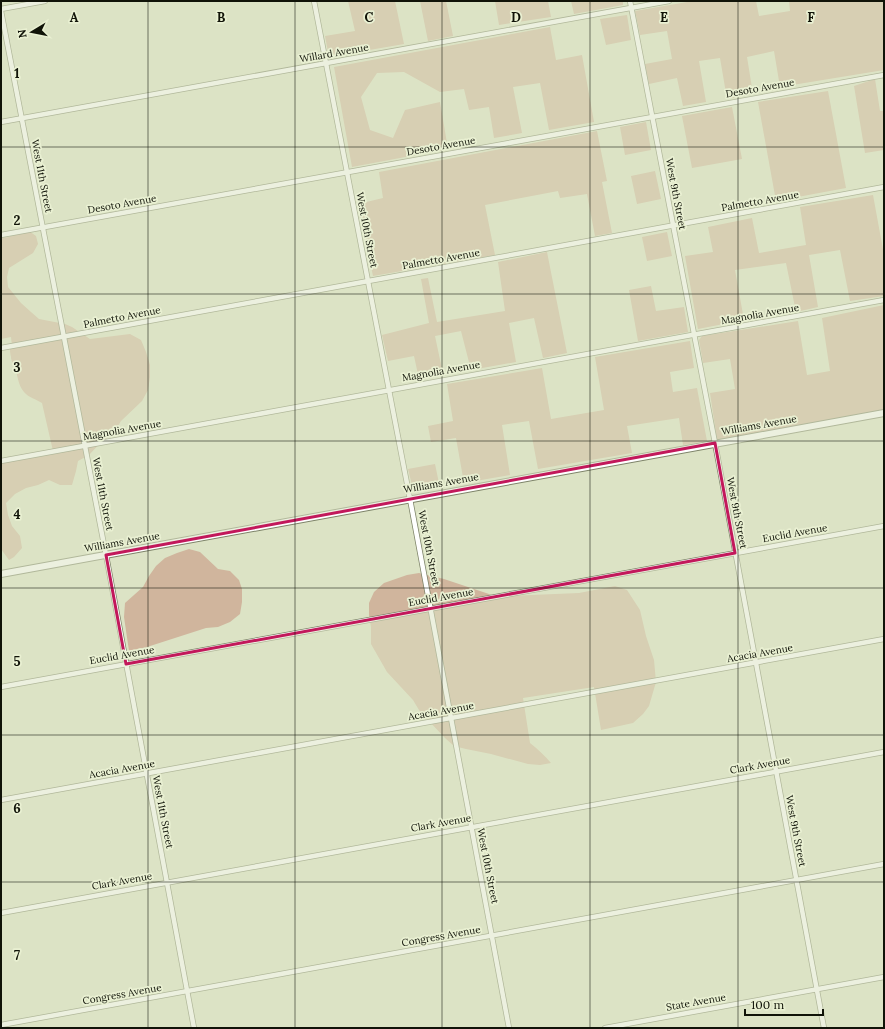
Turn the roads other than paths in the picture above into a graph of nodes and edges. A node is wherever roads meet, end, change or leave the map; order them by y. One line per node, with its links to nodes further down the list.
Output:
1 (45, 1): 6 (street)
2 (314, 1): 7 (street, West 10th Street)
3 (630, 1): 5 (street, West 9th Street)
4 (669, 1): 5 (street, Willard Avenue)
5 (631, 8): 7 (street, Willard Avenue); 9 (street, West 9th Street)
6 (1, 10): 10 (street, West 11th Street)
7 (326, 63): 10 (street, Willard Avenue); 12 (street, West 10th Street)
8 (884, 75): 9 (street, Desoto Avenue)
9 (652, 117): 12 (street, Desoto Avenue); 14 (street, West 9th Street)
10 (22, 118): 11 (street, Willard Avenue); 15 (street, West 11th Street)
11 (1, 122)
12 (347, 172): 15 (street, Desoto Avenue); 17 (street, West 10th Street)
13 (884, 187): 14 (street, Palmetto Avenue)
14 (673, 226): 17 (street, Palmetto Avenue); 19 (street, West 9th Street)
15 (42, 227): 16 (street, Desoto Avenue); 20 (street, West 11th Street)
16 (1, 235)
17 (368, 281): 20 (street, Palmetto Avenue); 22 (street, West 10th Street)
18 (884, 300): 19 (street, Magnolia Avenue)
19 (694, 335): 22 (street, Magnolia Avenue); 24 (street, West 9th Street)
20 (64, 337): 21 (street, Palmetto Avenue); 25 (street, West 11th Street)
21 (1, 348)
22 (389, 390): 25 (street, Magnolia Avenue); 27 (street, West 10th Street)
23 (884, 413): 24 (street, Williams Avenue)
24 (715, 443): 27 (street, Williams Avenue); 29 (street, West 9th Street)
25 (85, 446): 26 (street, Magnolia Avenue); 30 (street, West 11th Street)
26 (1, 461)
27 (410, 499): 30 (street, Williams Avenue); 32 (street, West 10th Street)
28 (884, 526): 29 (street, Euclid Avenue)
29 (735, 553): 32 (street, Euclid Avenue); 34 (street, West 9th Street)
30 (106, 555): 31 (street, Williams Avenue); 35 (street, West 11th Street)
31 (1, 574)
32 (431, 608): 35 (street, Euclid Avenue); 37 (street, West 10th Street)
33 (884, 639): 34 (street, Acacia Avenue)
34 (756, 663): 37 (street, Acacia Avenue); 39 (street, West 9th Street)
35 (126, 664): 36 (street, Euclid Avenue); 40 (street, West 11th Street)
36 (1, 687)
37 (451, 718): 40 (street, Acacia Avenue); 42 (street, West 10th Street)
38 (884, 752): 39 (street, Clark Avenue)
39 (776, 771): 42 (street, Clark Avenue); 44 (street, West 9th Street)
40 (147, 773): 41 (street, Acacia Avenue); 45 (street, West 11th Street)
41 (1, 800)
42 (471, 827): 45 (street, Clark Avenue); 47 (street, West 10th Street)
43 (884, 864): 44 (street, Congress Avenue)
44 (796, 880): 47 (street, Congress Avenue); 49 (street, West 9th Street)
45 (167, 882): 46 (street, Clark Avenue); 50 (street, West 11th Street)
46 (1, 913)
47 (492, 936): 50 (street, Congress Avenue); 53 (street, West 10th Street)
48 (884, 977): 49 (street, State Avenue)
49 (817, 989): 54 (street, State Avenue); 55 (street, West 9th Street)
50 (188, 991): 51 (street, Congress Avenue); 52 (street, West 11th Street)
51 (1, 1026)
52 (194, 1028)
53 (509, 1028)
54 (605, 1028)
55 (824, 1028)

